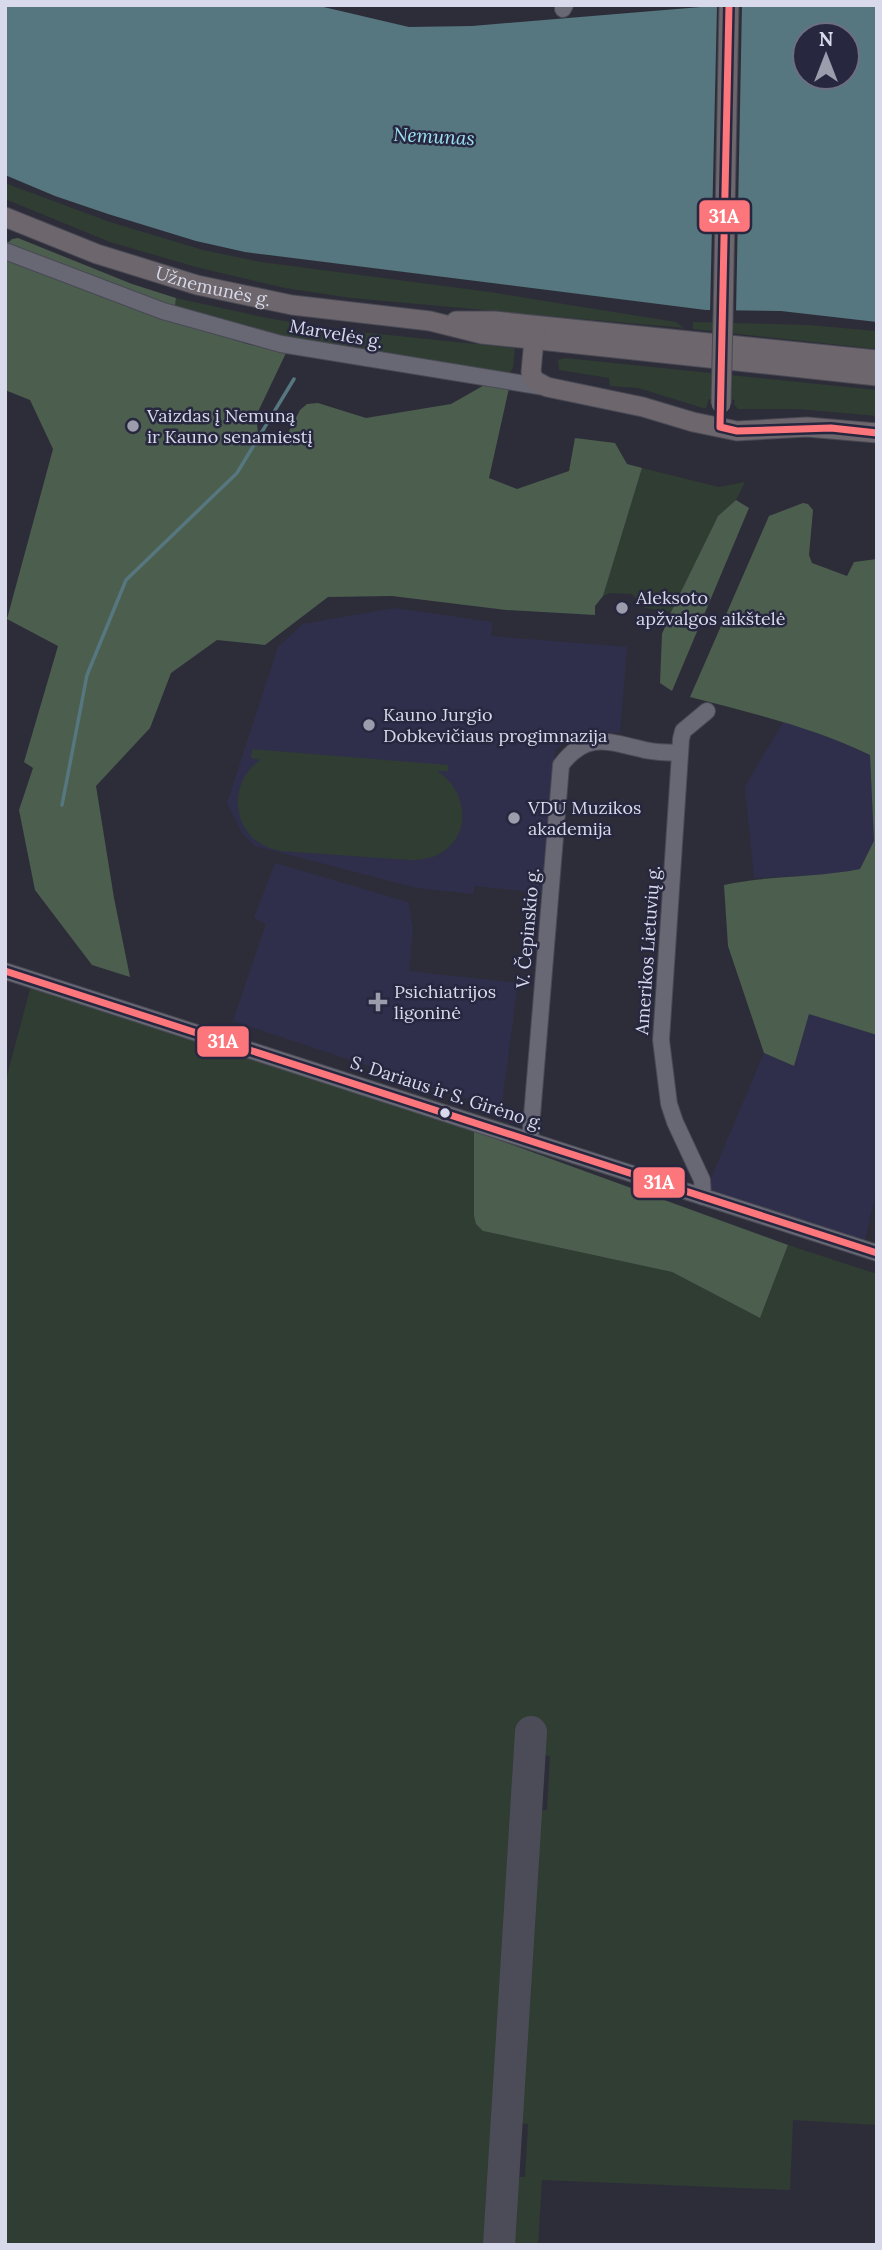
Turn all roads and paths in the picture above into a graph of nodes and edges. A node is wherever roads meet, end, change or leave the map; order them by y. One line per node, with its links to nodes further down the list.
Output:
1 (729, 5): 10 (main road, bridge)
2 (5, 217): 4 (main road, Užnemunės g.)
3 (5, 251): 9 (street, Marvelės g.)
4 (535, 332): 5 (main road); 6 (main road); 7 (main road)
5 (569, 344): 7 (main road); 8 (main road)
6 (877, 360)
7 (531, 372): 9 (main road)
8 (877, 376)
9 (547, 387): 10 (main road)
10 (720, 427): 11 (main road)
11 (877, 433)
12 (707, 711): 13 (street, Amerikos Lietuvių g.)
13 (680, 753): 15 (street, V. Čepinskio g.); 16 (street, Amerikos Lietuvių g.)
14 (5, 971): 15 (street, S. Dariaus ir S. Girėno g.)
15 (530, 1140): 16 (street, S. Dariaus ir S. Girėno g.)
16 (703, 1196): 17 (street, S. Dariaus ir S. Girėno g.)
17 (877, 1253)

